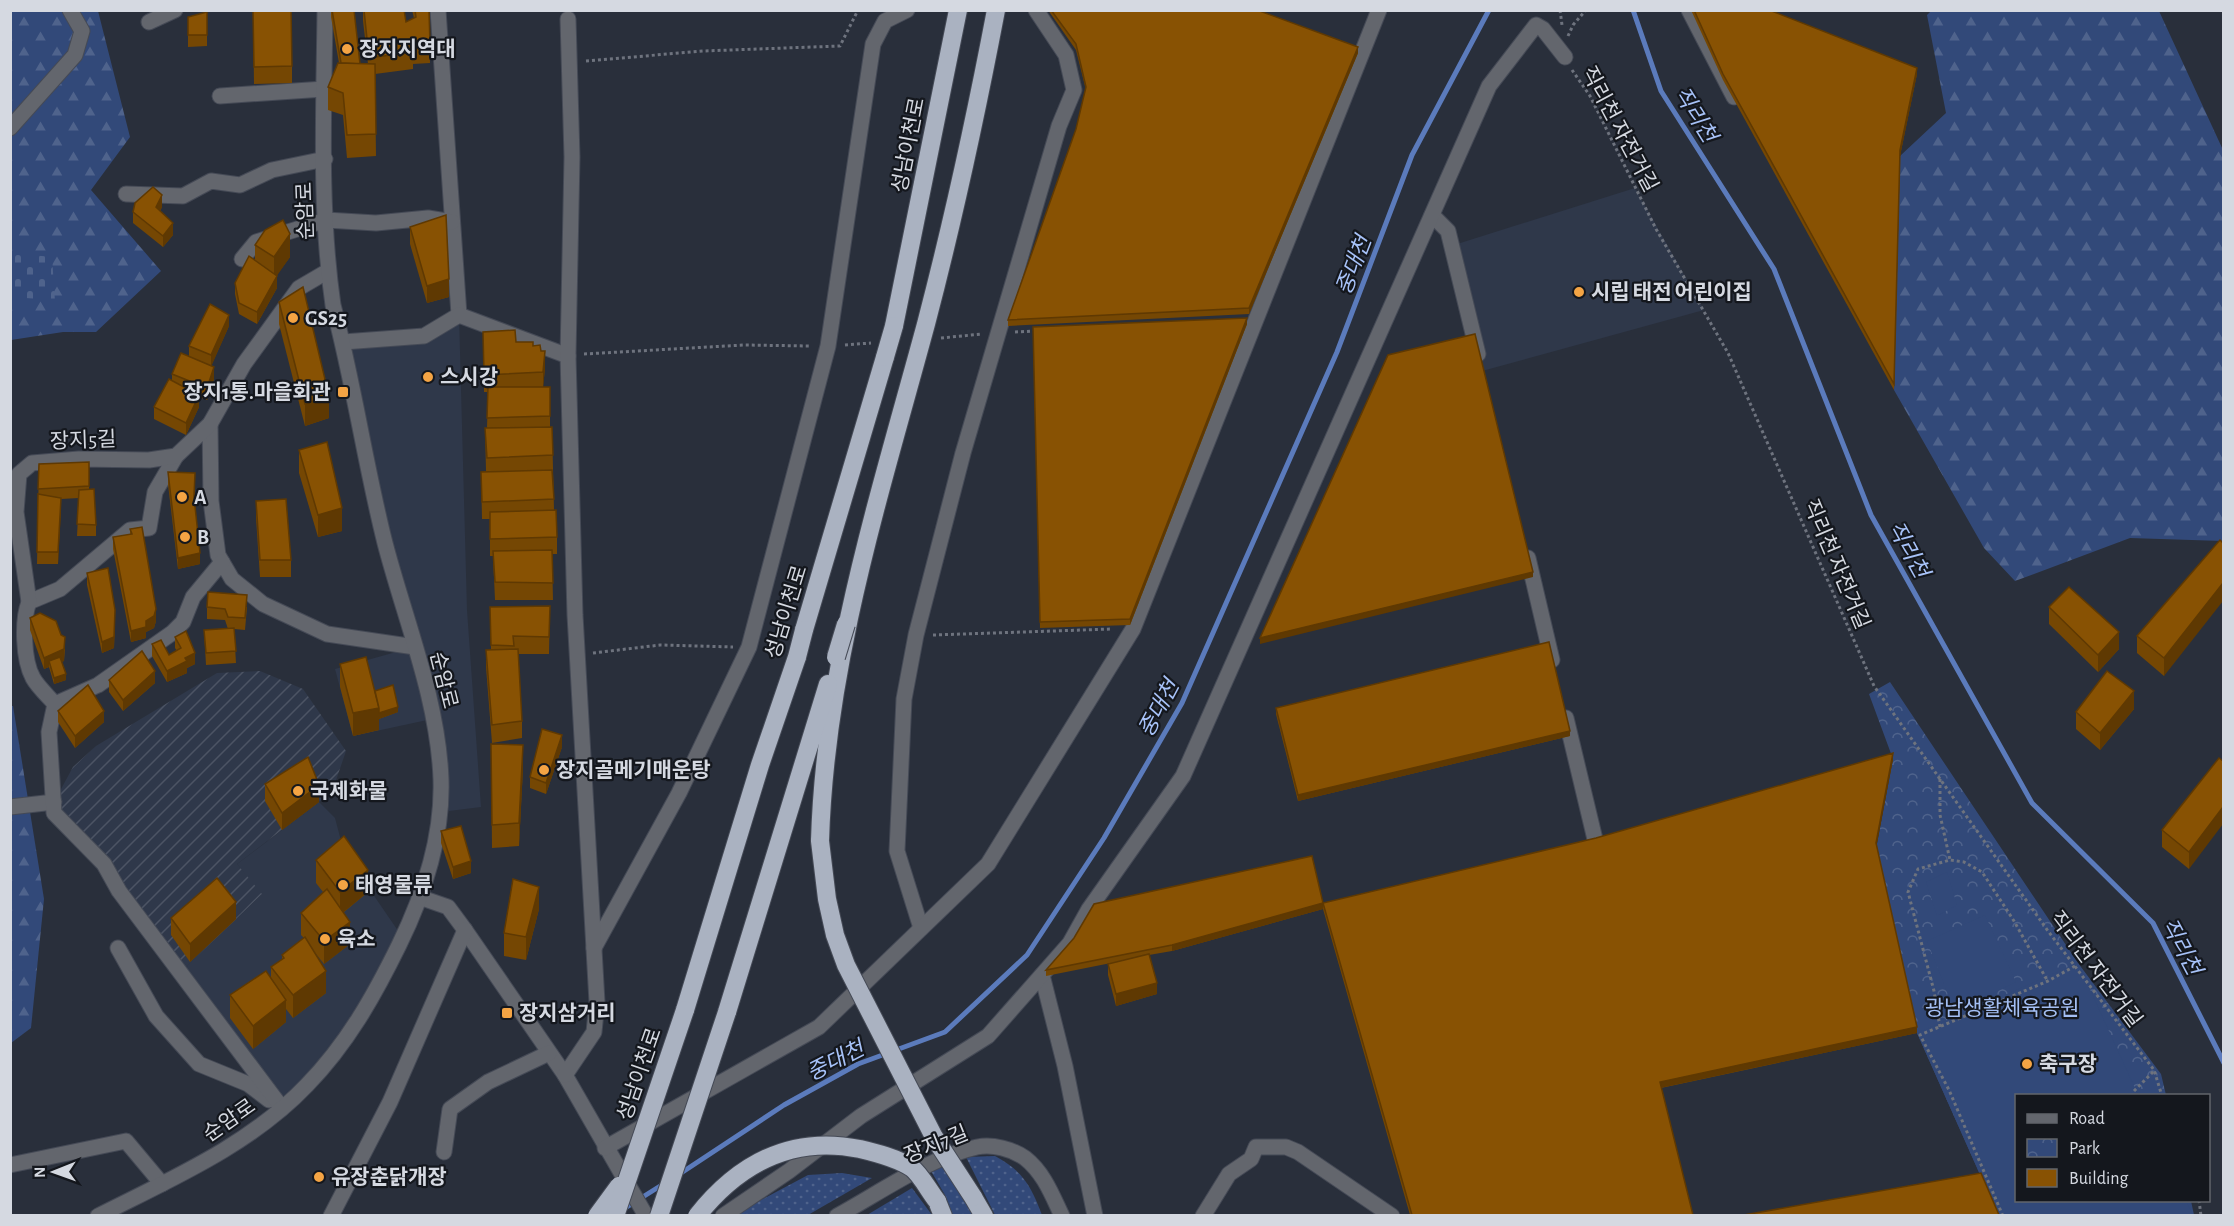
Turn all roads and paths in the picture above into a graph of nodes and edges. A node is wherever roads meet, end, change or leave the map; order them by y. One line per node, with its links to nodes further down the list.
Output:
1 (70, 10): 22 (street)
2 (175, 10): 15 (street)
3 (325, 10): 19 (street, 순암로)
4 (438, 10): 27 (street)
5 (858, 10): 18 (path)
6 (907, 10): 46 (street)
7 (958, 10): 74 (highway, 성남이천로, bridge)
8 (996, 10): 41 (highway)
9 (1036, 10): 44 (street)
10 (1379, 10): 42 (street)
11 (1560, 10): 16 (path)
12 (1586, 10): 17 (path, 직리천 자전거길)
13 (1689, 10): 21 (street)
14 (568, 19): 18 (street)
15 (149, 22)
16 (1562, 28)
17 (1565, 57): 25 (street); 51 (path, 직리천 자전거길)
18 (569, 63): 32 (street)
19 (324, 89): 20 (street); 23 (street, 순암로)
20 (220, 96)
21 (1741, 110)
22 (10, 128)
23 (325, 159): 24 (street); 26 (street, 순암로)
24 (126, 194)
25 (1432, 215): 33 (street); 62 (street)
26 (326, 220): 27 (street); 28 (street); 29 (street, 순암로)
27 (452, 222): 30 (street)
28 (242, 259)
29 (328, 271): 31 (street, 순암로); 34 (street)
30 (459, 315): 31 (street); 32 (street)
31 (343, 342): 45 (street, 순암로)
32 (568, 356): 47 (street)
33 (1482, 371)
34 (210, 424): 35 (street); 39 (street)
35 (176, 456): 36 (street, 장지5길); 40 (street)
36 (15, 473): 37 (street, 장지5길)
37 (14, 514): 40 (street, 장지5길)
38 (1525, 545): 48 (street)
39 (222, 562): 45 (street); 50 (street)
40 (29, 602): 43 (street, 장지5길)
41 (846, 624): 82 (highway, bridge); 86 (highway, bridge)
42 (1133, 629): 44 (path); 57 (street)
43 (17, 632): 50 (street, 장지5길)
44 (916, 635): 57 (street)
45 (415, 647): 56 (street, 순암로)
46 (749, 647): 47 (path); 60 (street)
47 (576, 655): 60 (street)
48 (1555, 670)
49 (1563, 703): 55 (street)
50 (55, 704): 52 (street)
51 (1940, 777): 54 (path); 61 (path, 직리천 자전거길)
52 (54, 802): 53 (street); 70 (street)
53 (10, 807)
54 (1950, 860): 63 (path); 64 (path)
55 (1602, 866)
56 (422, 898): 58 (street); 70 (street, 순암로)
57 (921, 928): 71 (street)
58 (465, 930): 65 (street); 78 (street)
59 (118, 948): 70 (street)
60 (594, 948): 67 (street)
61 (2075, 966): 63 (path); 66 (path, 직리천 자전거길)
62 (1042, 975): 84 (street); 88 (street)
63 (2048, 981): 64 (path)
64 (1940, 1027): 91 (path)
65 (549, 1053): 67 (street); 72 (street)
66 (2154, 1070): 68 (path); 69 (path, 직리천 자전거길)
67 (565, 1075): 71 (street)
68 (2134, 1091)
69 (2162, 1094)
70 (282, 1108): 75 (street, 순암로)
71 (605, 1148): 81 (street)
72 (444, 1152)
73 (10, 1165): 75 (street)
74 (629, 1173): 79 (highway, bridge); 80 (highway, 성남이천로, bridge)
75 (162, 1184): 77 (street, 순암로)
76 (940, 1208): 83 (highway, bridge)
77 (98, 1215)
78 (331, 1215)
79 (597, 1215)
80 (615, 1215)
81 (646, 1215)
82 (659, 1215)
83 (697, 1215)
84 (723, 1215)
85 (837, 1215): 87 (street, 장지7길)
86 (984, 1215)
87 (1062, 1215)
88 (1095, 1215)
89 (1203, 1215): 90 (street)
90 (1392, 1215)
91 (2003, 1215)

